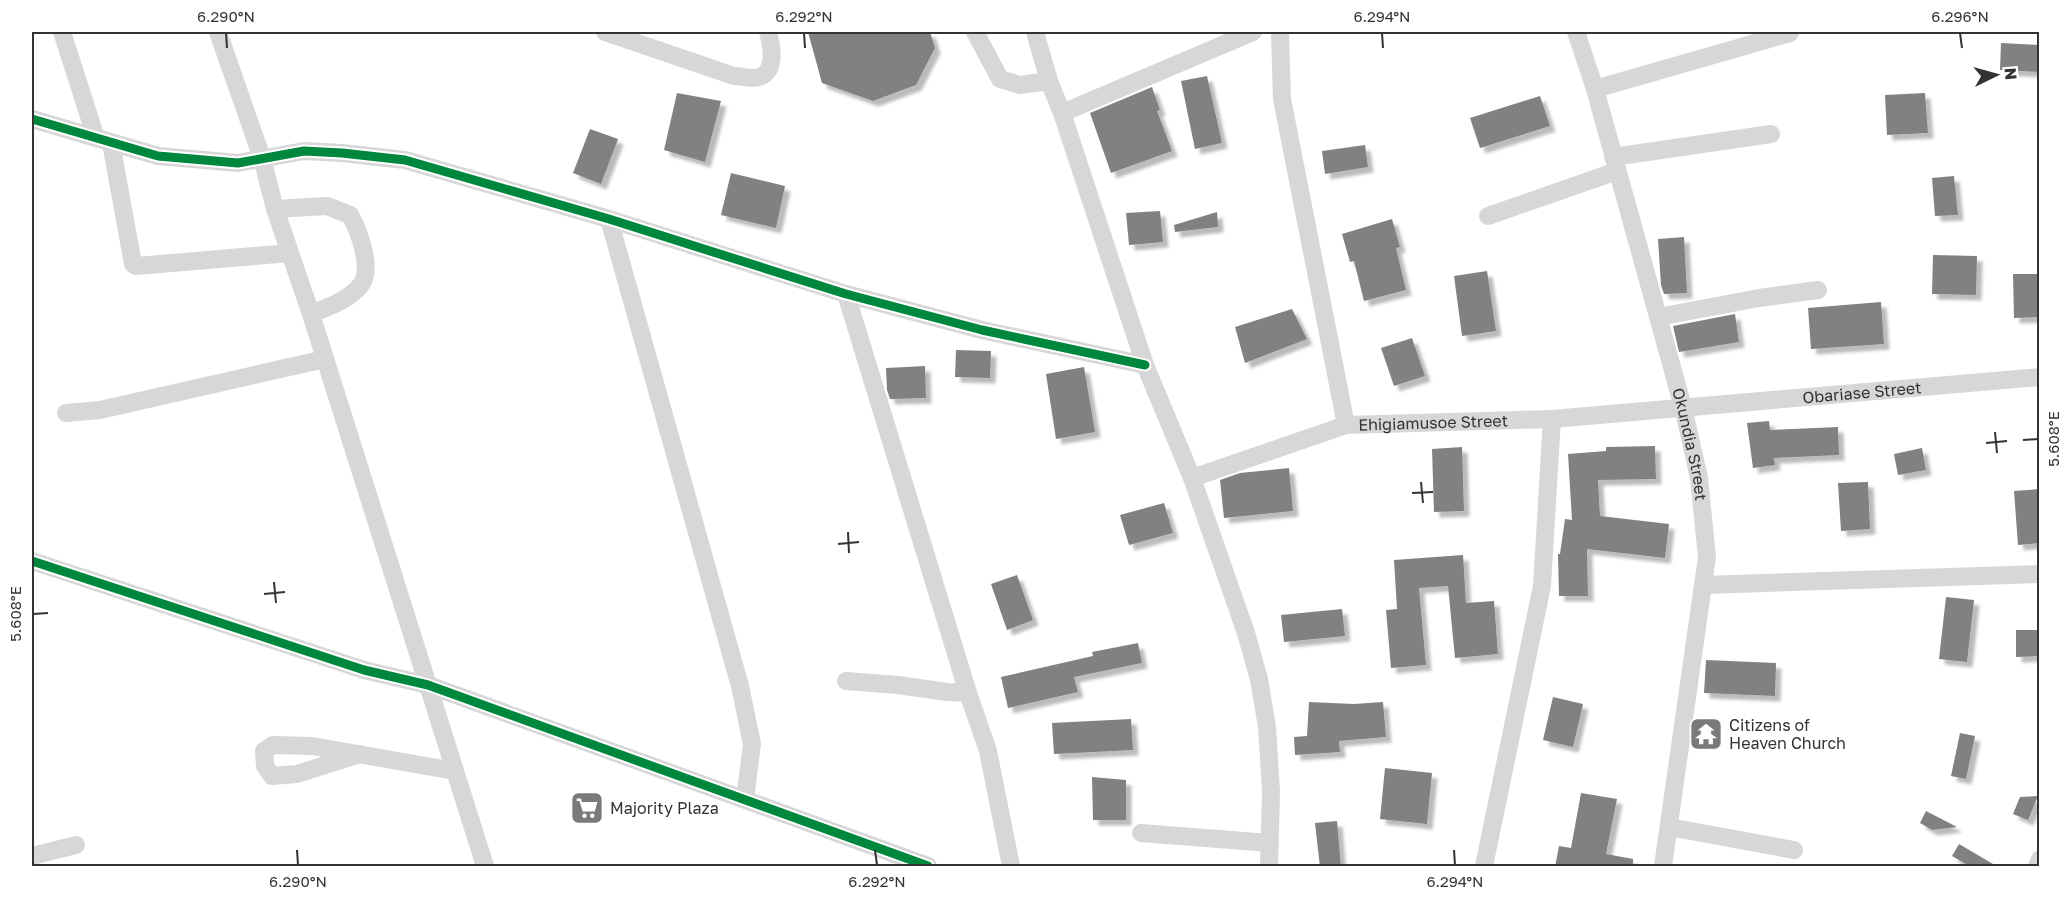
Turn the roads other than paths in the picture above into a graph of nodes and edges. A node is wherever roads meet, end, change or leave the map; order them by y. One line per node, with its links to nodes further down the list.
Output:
1 (62, 32): 16 (street)
2 (218, 32): 17 (street)
3 (605, 32): 4 (street)
4 (768, 32)
5 (975, 32): 11 (street)
6 (1035, 32): 11 (street)
7 (1253, 32): 13 (street)
8 (1280, 32): 33 (street)
9 (1576, 32): 12 (street, Okundia Street)
10 (1790, 33): 12 (street)
11 (1049, 81): 13 (street)
12 (1595, 89): 18 (street, Okundia Street)
13 (1062, 113): 28 (street)
14 (32, 119): 16 (street)
15 (1771, 134): 18 (street)
16 (103, 141): 17 (street); 22 (street)
17 (262, 158): 19 (street); 21 (street)
18 (1615, 164): 20 (street); 26 (street, Okundia Street)
19 (275, 209): 22 (street); 25 (street)
20 (1488, 216)
21 (609, 219): 24 (street); 43 (street)
22 (290, 253): 25 (street)
23 (1818, 290): 26 (street)
24 (846, 294): 28 (street); 40 (street)
25 (311, 314): 27 (street)
26 (1658, 317): 30 (street, Okundia Street)
27 (325, 359): 31 (street); 39 (street)
28 (1145, 365): 34 (street)
29 (2040, 377): 30 (street, Obariase Street)
30 (1683, 407): 32 (street, Ehigiamusoe Street); 37 (street, Okundia Street)
31 (66, 413)
32 (1552, 419): 33 (street, Ehigiamusoe Street); 55 (street)
33 (1346, 425): 34 (street, Ehigiamusoe Street)
34 (1191, 478): 46 (street)
35 (32, 561): 39 (street)
36 (2040, 574): 37 (street)
37 (1703, 585): 44 (street, Okundia Street)
38 (846, 681): 40 (street)
39 (428, 685): 42 (street); 43 (street)
40 (968, 693): 53 (street)
41 (360, 754): 42 (street)
42 (455, 771): 51 (street)
43 (745, 800): 52 (street)
44 (1669, 827): 48 (street); 56 (street, Okundia Street)
45 (1141, 833): 46 (street)
46 (1270, 843): 54 (street)
47 (76, 845): 49 (street)
48 (1794, 850)
49 (32, 856)
50 (2040, 859): 57 (street)
51 (486, 867)
52 (928, 867)
53 (1011, 867)
54 (1269, 867)
55 (1484, 867)
56 (1663, 867)
57 (2037, 867)

